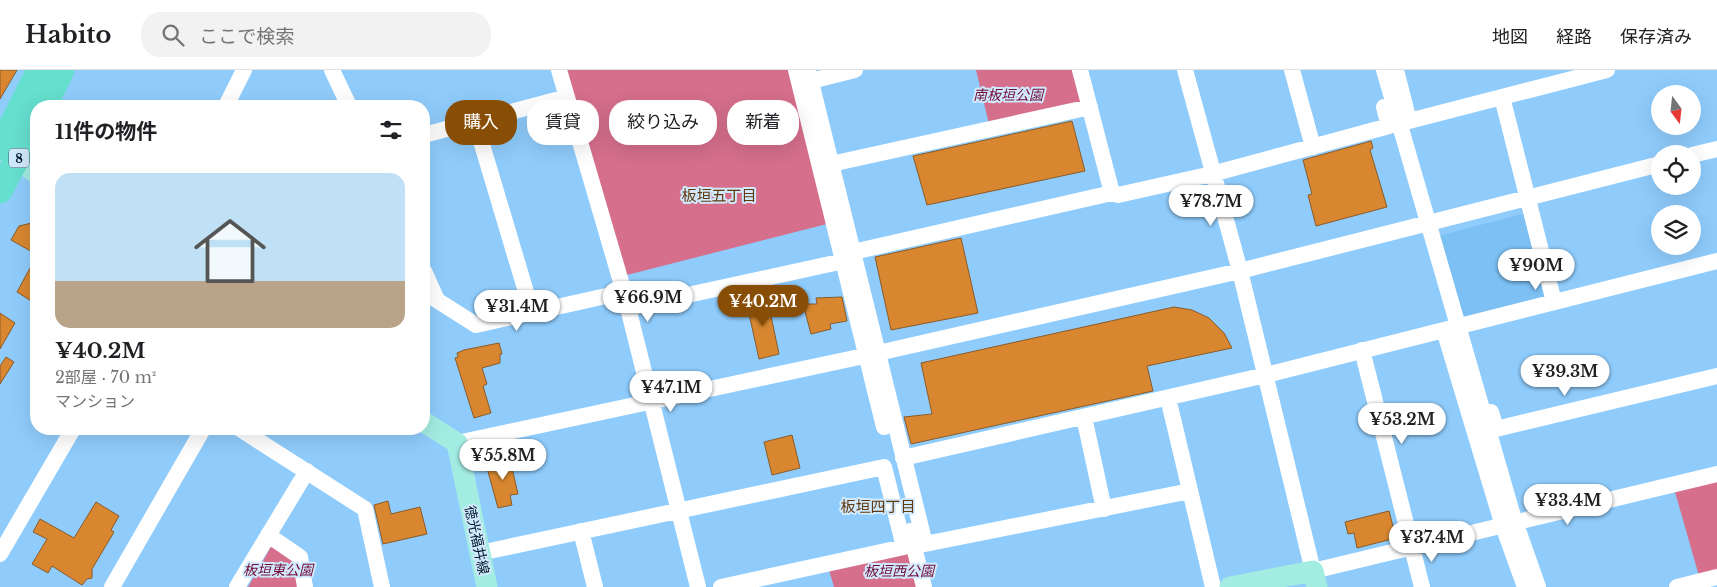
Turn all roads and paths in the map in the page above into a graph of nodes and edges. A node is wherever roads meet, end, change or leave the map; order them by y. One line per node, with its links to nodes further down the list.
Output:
1 (40, 70): 30 (highway, 8)
2 (62, 70): 18 (highway)
3 (244, 70): 19 (street)
4 (332, 70): 20 (street)
5 (559, 70): 16 (street)
6 (796, 70): 38 (street)
7 (855, 70): 15 (street)
8 (1080, 70): 21 (street)
9 (1185, 70): 33 (street)
10 (1292, 70): 27 (street)
11 (1374, 70): 27 (street)
12 (1384, 70): 37 (street)
13 (1396, 70): 17 (street)
14 (1607, 70): 17 (street)
15 (809, 76): 31 (street)
16 (567, 97): 22 (street); 42 (street)
17 (1502, 97): 36 (street)
18 (48, 100)
19 (229, 100)
20 (346, 100)
21 (1090, 107): 31 (street); 35 (street)
22 (517, 110)
23 (445, 129): 25 (street)
24 (30, 131): 30 (highway, 8)
25 (430, 133)
26 (482, 145): 44 (street)
27 (1313, 147): 33 (street)
28 (1717, 149): 29 (street)
29 (1701, 153)
30 (11, 156): 34 (highway, 8)
31 (831, 164): 38 (street)
32 (1651, 166): 36 (street)
33 (1212, 174): 35 (street); 40 (street)
34 (0, 191)
35 (1112, 193): 38 (street)
36 (1528, 198): 37 (street); 43 (street)
37 (1428, 223): 40 (street); 45 (street)
38 (849, 256): 42 (street); 47 (street)
39 (1717, 261): 43 (street)
40 (1240, 271): 47 (street); 48 (street)
41 (430, 296): 44 (street)
42 (626, 300): 44 (street); 51 (street)
43 (1554, 302): 45 (street)
44 (532, 312)
45 (1456, 327): 46 (street); 49 (street); 64 (street)
46 (1362, 350): 48 (street); 67 (street)
47 (872, 354): 51 (street); 58 (street); 80 (street)
48 (1266, 375): 50 (street); 71 (street)
49 (1717, 376)
50 (1168, 398): 52 (street); 61 (street)
51 (651, 402): 57 (street); 63 (street)
52 (1084, 417): 58 (street); 62 (street)
53 (430, 426): 57 (main road)
54 (69, 435): 69 (street)
55 (200, 435): 72 (street)
56 (249, 435): 59 (street)
57 (457, 443): 68 (main road, 徳光福井線)
58 (903, 458): 62 (street)
59 (306, 471): 66 (street); 75 (street)
60 (1717, 474): 64 (street)
61 (1190, 491): 62 (street); 81 (street)
62 (1104, 509)
63 (680, 510): 65 (street); 78 (street); 79 (street)
64 (1511, 524): 67 (street); 84 (street); 85 (street)
65 (581, 531): 68 (street); 77 (street)
66 (268, 535): 73 (street); 74 (street)
67 (1412, 547): 71 (street); 83 (street)
68 (480, 553): 76 (main road, 徳光福井線)
69 (0, 554)
70 (1717, 577): 86 (street)
71 (1315, 579): 82 (main road)
72 (112, 587)
73 (237, 587)
74 (305, 587)
75 (382, 587)
76 (487, 587)
77 (595, 587)
78 (698, 587)
79 (721, 587)
80 (924, 587)
81 (1213, 587)
82 (1230, 587)
83 (1422, 587)
84 (1525, 587)
85 (1538, 587)
86 (1677, 587)

